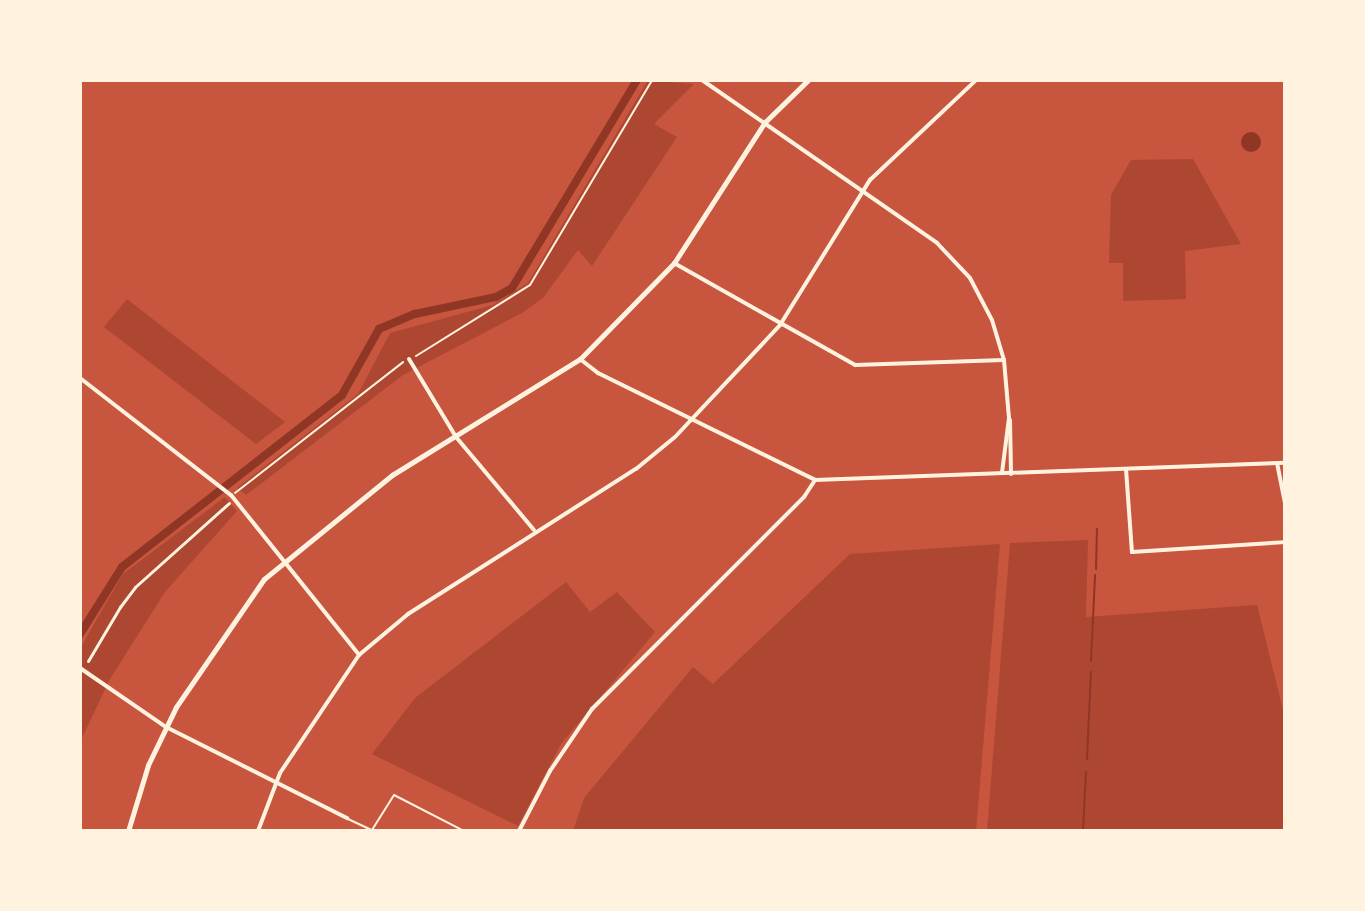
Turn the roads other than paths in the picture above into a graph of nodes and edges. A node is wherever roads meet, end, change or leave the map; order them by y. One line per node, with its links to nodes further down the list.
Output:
1 (702, 80): 4 (street)
2 (808, 80): 4 (main road)
3 (976, 80): 5 (street)
4 (765, 122): 5 (street); 6 (main road)
5 (864, 191): 7 (street); 10 (street)
6 (674, 263): 7 (street); 9 (main road)
7 (780, 325): 10 (street); 13 (street)
8 (409, 359): 14 (street)
9 (580, 359): 13 (street); 14 (main road)
10 (1004, 360): 12 (street)
11 (80, 378): 25 (street)
12 (1009, 418): 18 (street); 19 (street)
13 (692, 421): 20 (street); 23 (street)
14 (456, 437): 23 (street); 25 (main road)
15 (1277, 463): 16 (street); 17 (street); 22 (street)
16 (1285, 463)
17 (1126, 469): 19 (street); 24 (street)
18 (1002, 474): 19 (street); 20 (street)
19 (1011, 474)
20 (815, 480): 35 (street)
21 (229, 503): 27 (street)
22 (1285, 503)
23 (534, 530): 26 (street)
24 (1285, 542)
25 (285, 558): 26 (street); 29 (main road)
26 (359, 655): 30 (street)
27 (88, 661)
28 (80, 668): 29 (street)
29 (166, 727): 30 (street); 32 (main road)
30 (274, 783): 31 (street); 33 (street)
31 (347, 818): 34 (lane)
32 (128, 831)
33 (258, 831)
34 (464, 831)
35 (519, 831)

